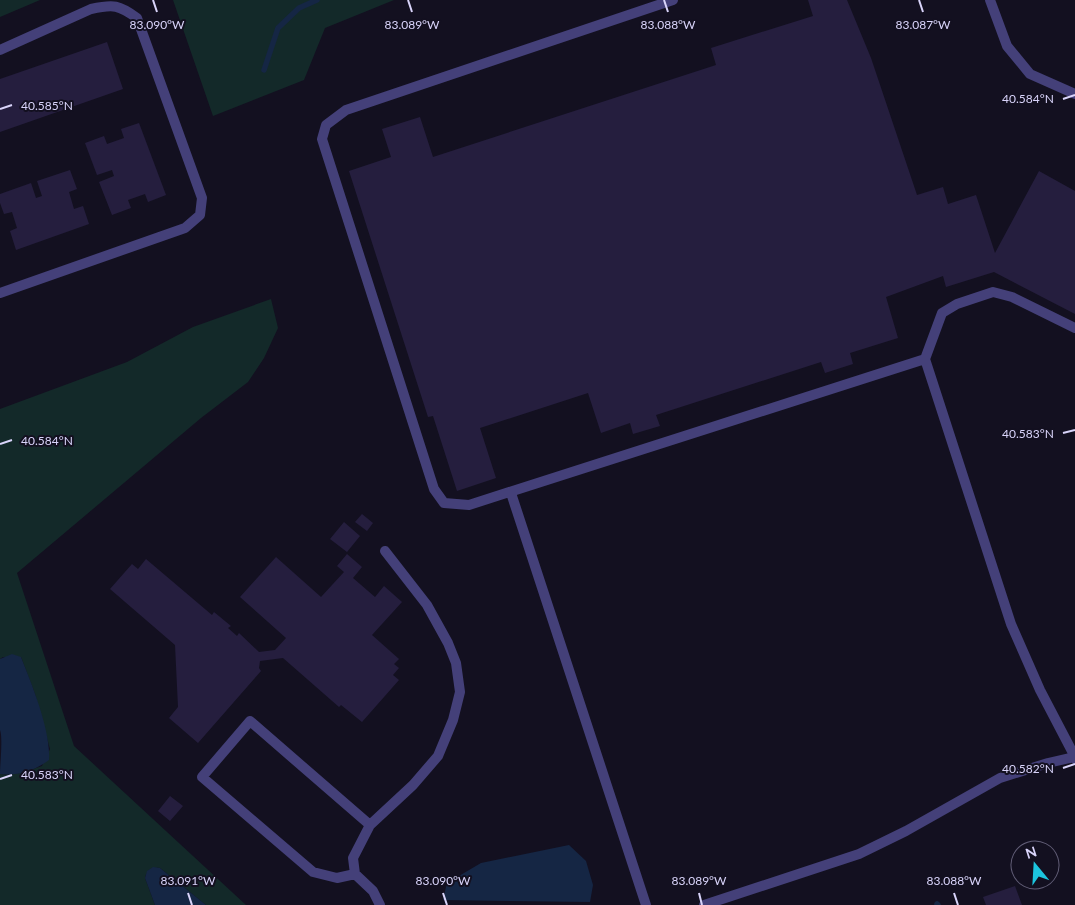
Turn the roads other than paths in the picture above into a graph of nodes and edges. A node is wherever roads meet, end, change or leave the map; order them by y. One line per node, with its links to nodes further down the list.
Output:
1 (673, 0): 8 (lane)
2 (990, 0): 4 (lane)
3 (0, 50): 5 (lane)
4 (1075, 94)
5 (0, 293)
6 (1075, 328): 7 (lane)
7 (926, 359): 8 (lane); 10 (lane)
8 (511, 492): 14 (lane)
9 (385, 551): 11 (lane)
10 (1075, 758): 15 (lane)
11 (370, 825): 12 (lane); 12 (lane)
12 (355, 874): 13 (lane)
13 (380, 905)
14 (646, 905)
15 (704, 905)

